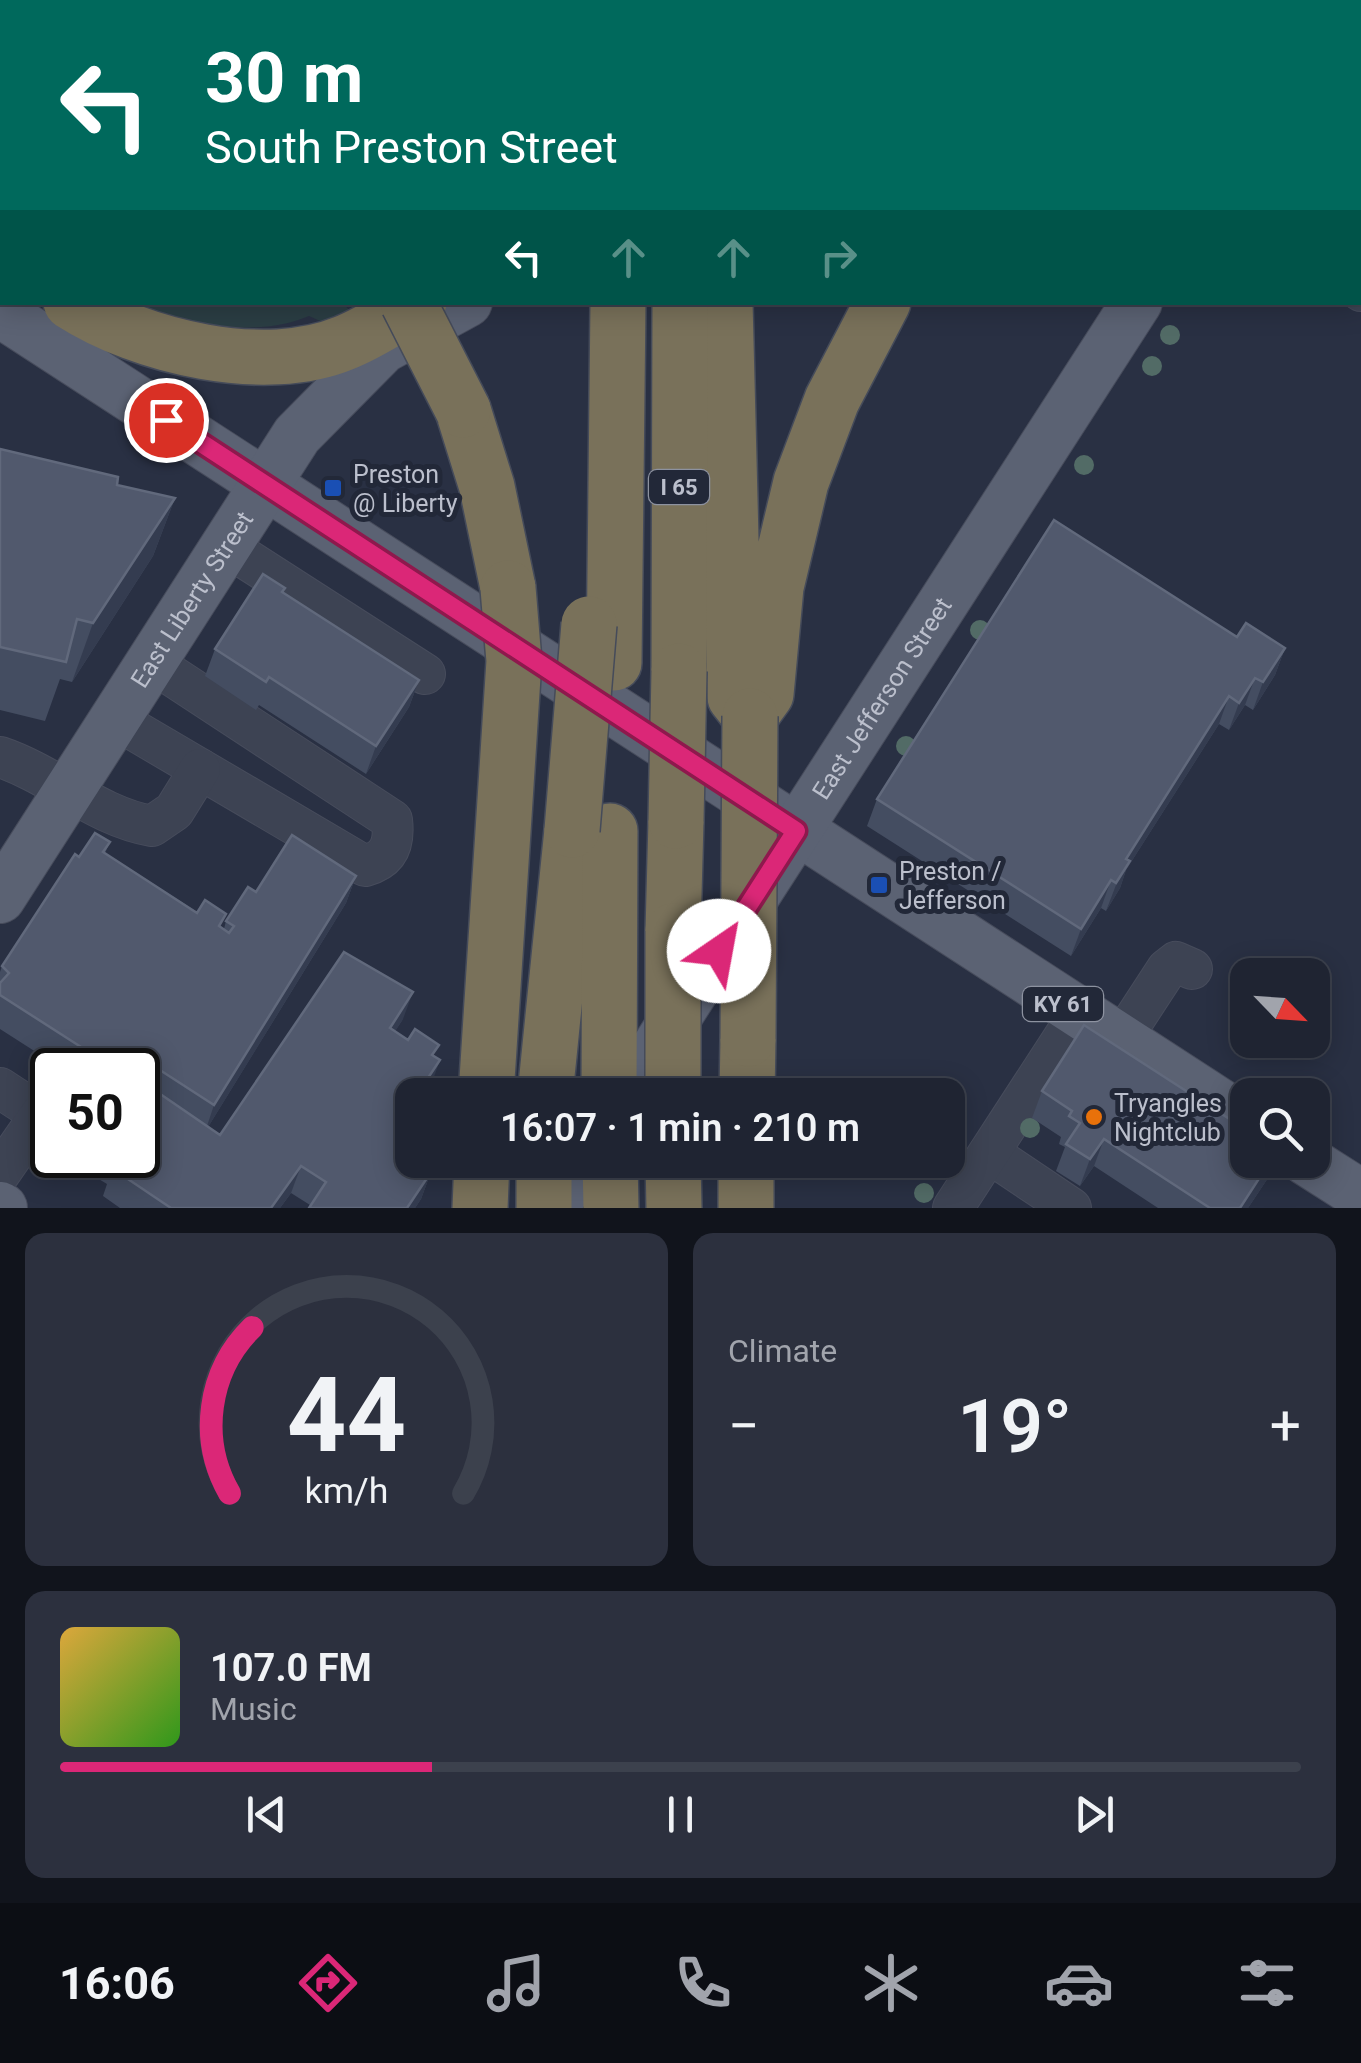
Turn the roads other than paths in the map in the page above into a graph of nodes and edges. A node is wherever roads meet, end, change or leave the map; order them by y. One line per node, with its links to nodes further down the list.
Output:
1 (78, 305): 3 (highway)
2 (410, 305): 26 (highway, bridge)
3 (413, 305)
4 (462, 305): 11 (main road, East Liberty Street)
5 (618, 305): 20 (highway, I 65)
6 (680, 305): 30 (highway, I 65, bridge)
7 (726, 305): 15 (highway)
8 (882, 305): 15 (highway)
9 (1135, 305): 21 (main road, East Jefferson Street)
10 (0, 312): 11 (main road, KY 61)
11 (266, 485): 12 (main road, East Liberty Street); 21 (main road, KY 61)
12 (226, 546): 13 (main road, East Liberty Street); 14 (street)
13 (152, 662): 16 (main road, East Liberty Street); 18 (street)
14 (425, 674)
15 (750, 716): 31 (highway, bridge)
16 (115, 719): 18 (street); 19 (main road, East Liberty Street)
17 (0, 757): 19 (street)
18 (200, 768): 19 (street)
19 (70, 788): 22 (main road, East Liberty Street)
20 (591, 831): 27 (highway); 28 (highway, I 65)
21 (796, 831): 24 (main road, KY 61); 29 (main road, East Jefferson Street)
22 (0, 898)
23 (1192, 969): 25 (street)
24 (1079, 1014): 25 (main road, KY 61); 36 (street)
25 (1120, 1041): 34 (main road, KY 61)
26 (487, 1078)
27 (548, 1078)
28 (609, 1078)
29 (637, 1078)
30 (673, 1078)
31 (748, 1078)
32 (0, 1088): 33 (street)
33 (30, 1107)
34 (1230, 1111)
35 (30, 1138): 37 (street)
36 (988, 1153): 44 (street); 51 (street)
37 (0, 1173)
38 (481, 1178): 45 (highway)
39 (544, 1178): 46 (highway)
40 (572, 1178): 47 (main road)
41 (611, 1178): 48 (highway)
42 (673, 1178): 49 (highway)
43 (746, 1178): 50 (highway)
44 (958, 1200)
45 (480, 1208)
46 (544, 1208)
47 (553, 1208)
48 (612, 1208)
49 (674, 1208)
50 (746, 1208)
51 (1072, 1208)

